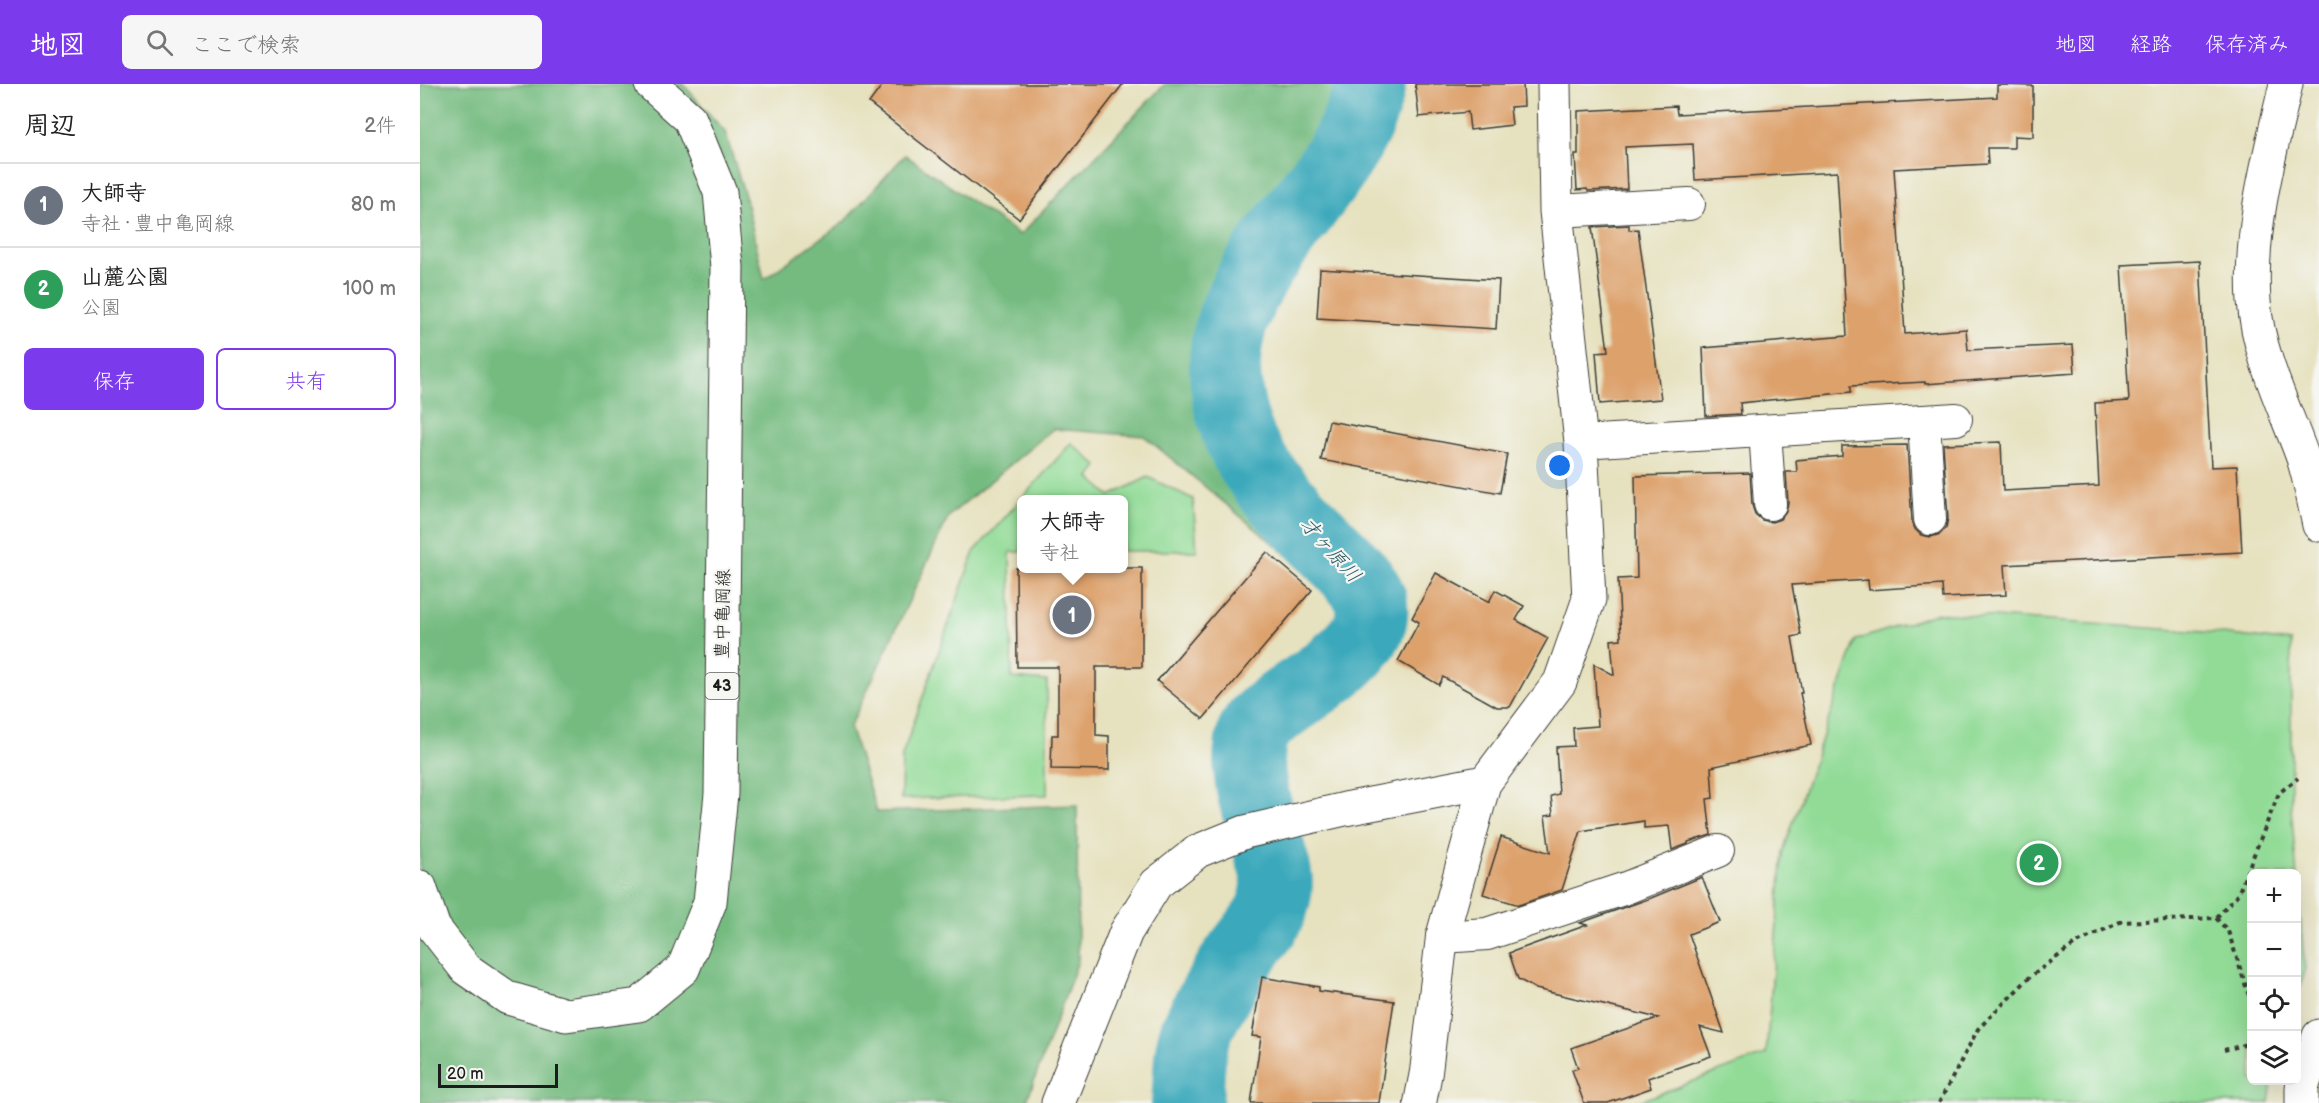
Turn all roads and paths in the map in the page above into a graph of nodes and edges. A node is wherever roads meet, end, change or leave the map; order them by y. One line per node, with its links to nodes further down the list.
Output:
1 (651, 84): 16 (street, 豊中亀岡線 / 43)
2 (1554, 84): 5 (street)
3 (2286, 84): 12 (street)
4 (1689, 204): 5 (street)
5 (1556, 211): 9 (street)
6 (1956, 419): 7 (street)
7 (1924, 421): 8 (street); 11 (street)
8 (1765, 431): 9 (street); 10 (street)
9 (1581, 442): 14 (street)
10 (1770, 504)
11 (1930, 519)
12 (2319, 525)
13 (2298, 778): 17 (path)
14 (1485, 782): 18 (street); 23 (street)
15 (1718, 851): 18 (street)
16 (420, 887)
17 (2216, 918): 19 (path); 25 (path)
18 (1442, 937): 24 (street)
19 (2247, 990)
20 (2319, 1036): 26 (street)
21 (2247, 1044): 22 (path)
22 (2224, 1050)
23 (1058, 1103)
24 (1420, 1103)
25 (1939, 1103)
26 (2302, 1103)

